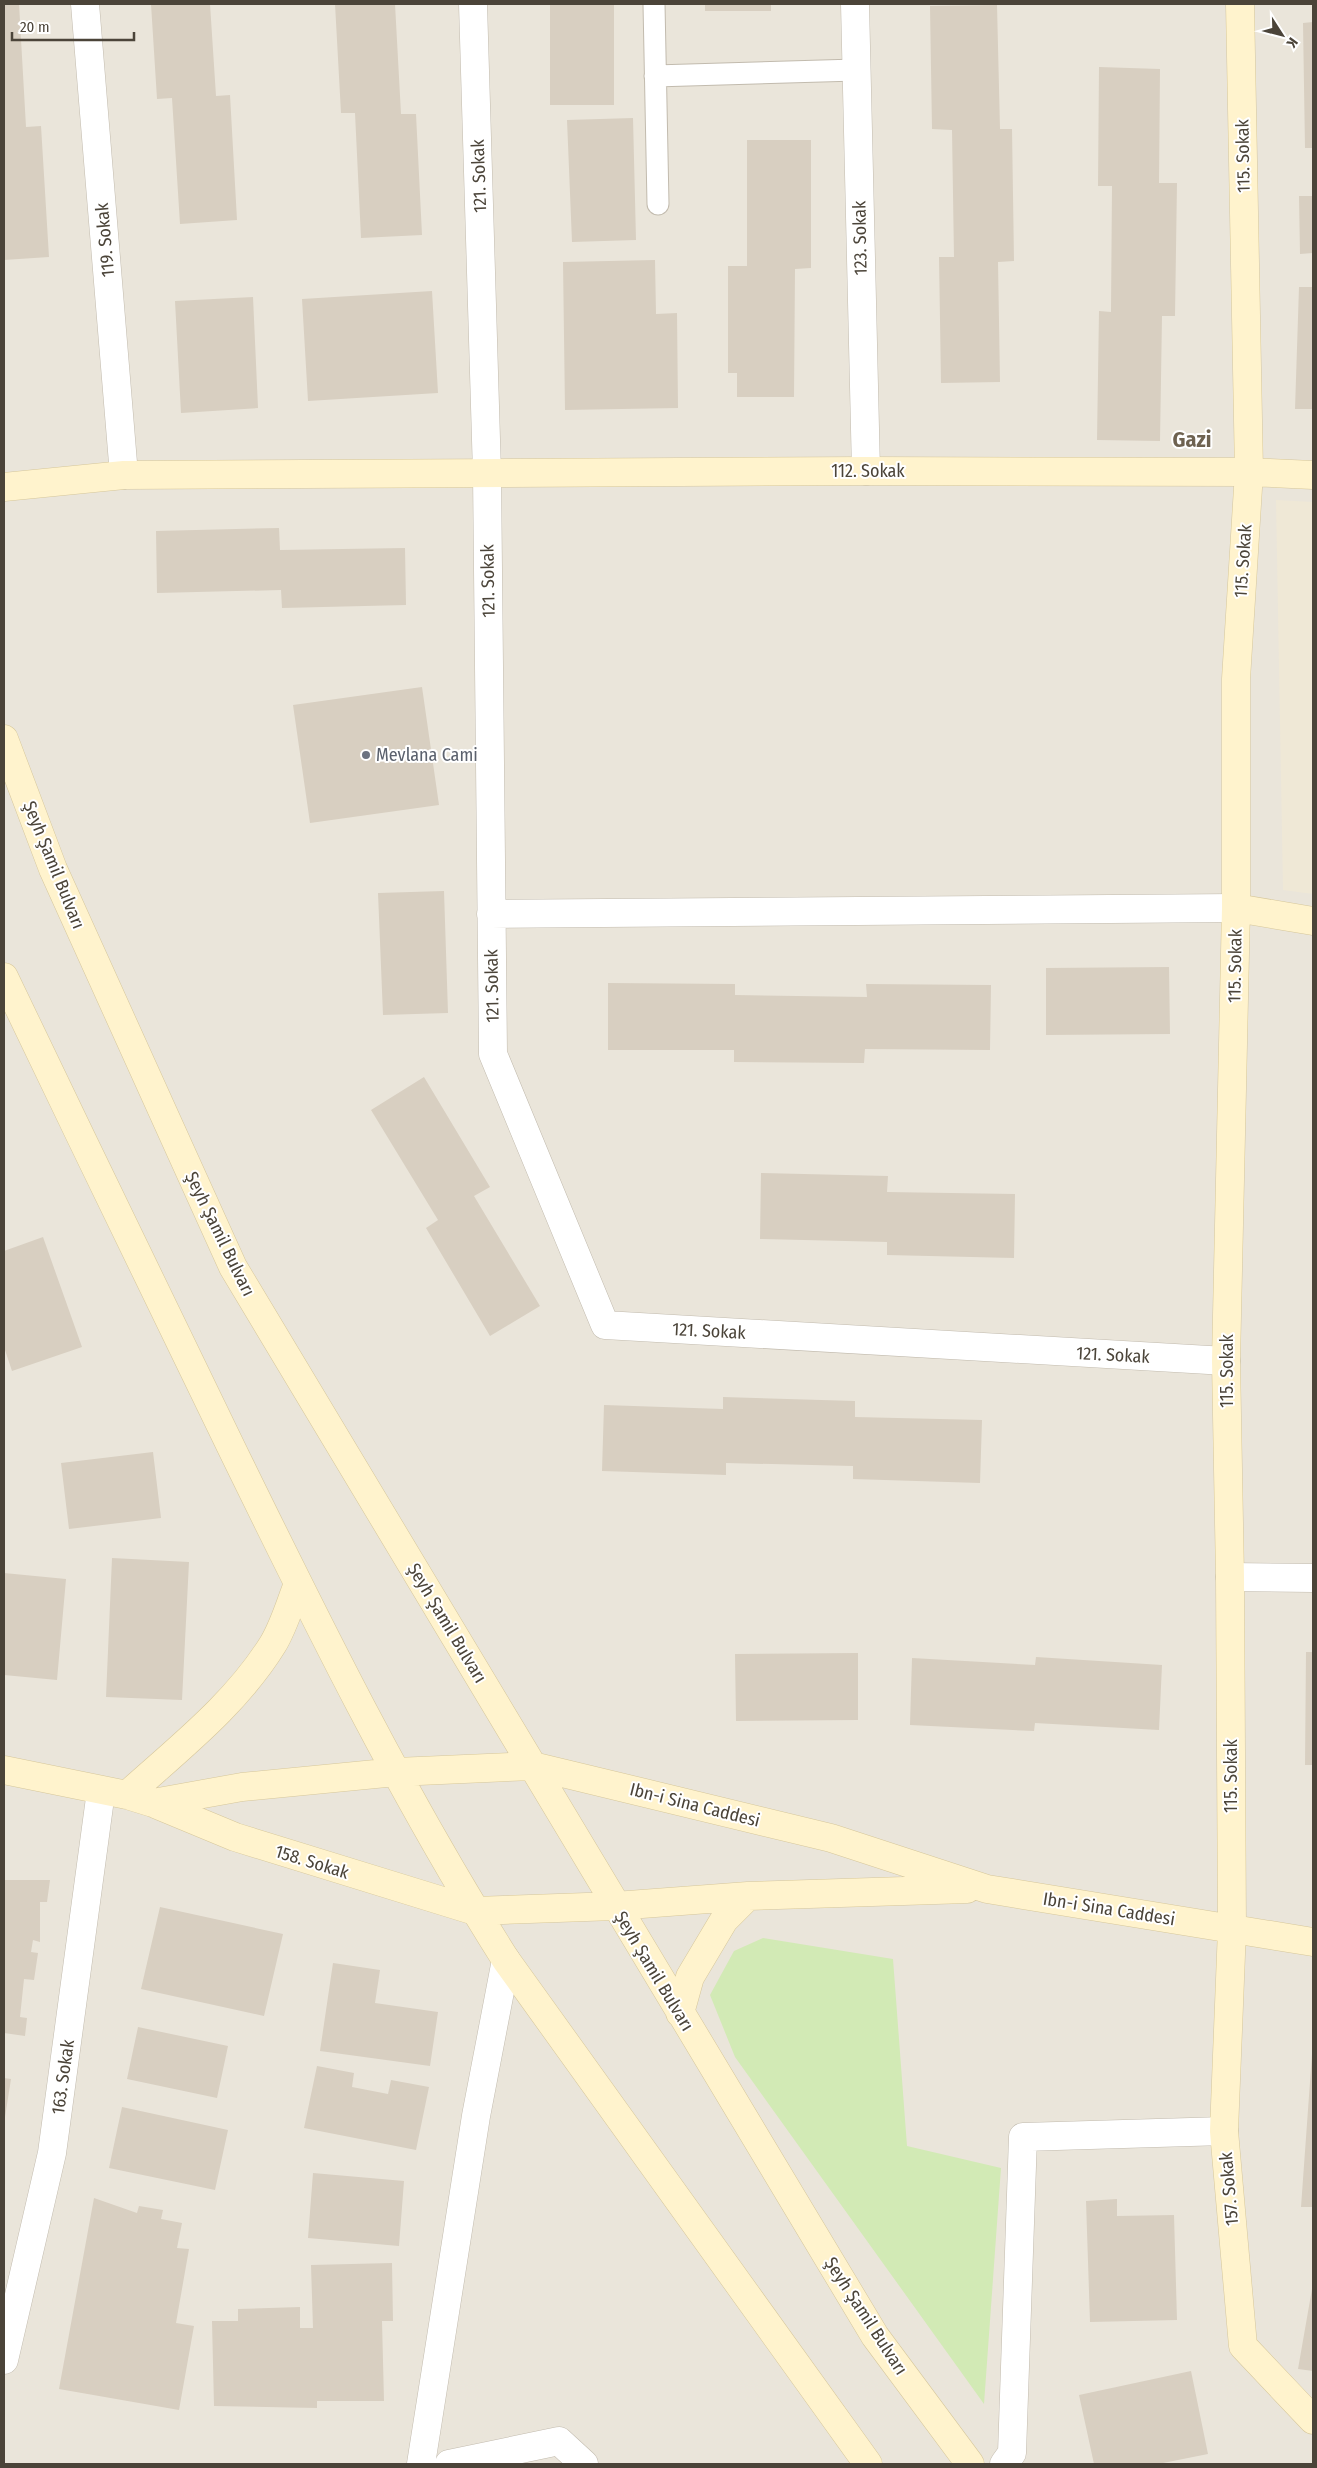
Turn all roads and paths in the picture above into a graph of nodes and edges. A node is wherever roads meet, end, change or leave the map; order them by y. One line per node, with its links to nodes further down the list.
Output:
1 (85, 4): 13 (street, 119. Sokak)
2 (472, 4): 11 (street, 121. Sokak)
3 (654, 4): 7 (lane)
4 (854, 4): 6 (street, 123. Sokak)
5 (1240, 4): 10 (main road, 115. Sokak)
6 (856, 70): 7 (lane); 9 (street, 123. Sokak)
7 (655, 76): 8 (lane)
8 (658, 204)
9 (866, 471): 10 (main road, 112. Sokak); 11 (main road, 112. Sokak)
10 (1249, 472): 12 (main road, 112. Sokak); 16 (main road, 115. Sokak)
11 (487, 473): 13 (main road, 112. Sokak); 17 (street, 121. Sokak)
12 (1313, 475)
13 (124, 476): 14 (main road, 112. Sokak)
14 (4, 488)
15 (4, 739): 24 (main road, Şeyh Şamil Bulvarı)
16 (1236, 908): 17 (street); 18 (main road); 20 (main road, 115. Sokak)
17 (492, 914): 20 (street, 121. Sokak)
18 (1313, 921)
19 (4, 977): 23 (main road)
20 (1226, 1361): 21 (main road, 115. Sokak)
21 (1230, 1577): 22 (street); 33 (main road, 115. Sokak)
22 (1313, 1578)
23 (298, 1584): 26 (main road); 27 (main road)
24 (533, 1766): 26 (main road, Ibn-i Sina Caddesi); 29 (main road, Ibn-i Sina Caddesi); 31 (main road, Şeyh Şamil Bulvarı)
25 (4, 1770): 27 (main road, 158. Sokak)
26 (396, 1772): 28 (main road, 158. Sokak); 32 (main road)
27 (114, 1793): 28 (main road, 158. Sokak); 38 (street, 163. Sokak)
28 (153, 1803): 32 (main road, 158. Sokak)
29 (987, 1889): 30 (main road, Ibn-i Sina Caddesi); 33 (main road, Ibn-i Sina Caddesi)
30 (748, 1896): 31 (main road, Ibn-i Sina Caddesi); 36 (main road)
31 (615, 1906): 32 (main road, Ibn-i Sina Caddesi); 36 (main road, Şeyh Şamil Bulvarı)
32 (475, 1911): 35 (main road)
33 (1232, 1929): 34 (main road, Ibn-i Sina Caddesi); 37 (main road, 157. Sokak)
34 (1313, 1942)
35 (506, 1960): 40 (street); 43 (main road)
36 (680, 2013): 44 (main road, Şeyh Şamil Bulvarı)
37 (1224, 2131): 39 (main road, 157. Sokak); 45 (street)
38 (4, 2360)
39 (1310, 2412)
40 (421, 2464)
41 (449, 2464): 42 (street)
42 (584, 2464)
43 (868, 2464)
44 (970, 2464)
45 (1004, 2464)

